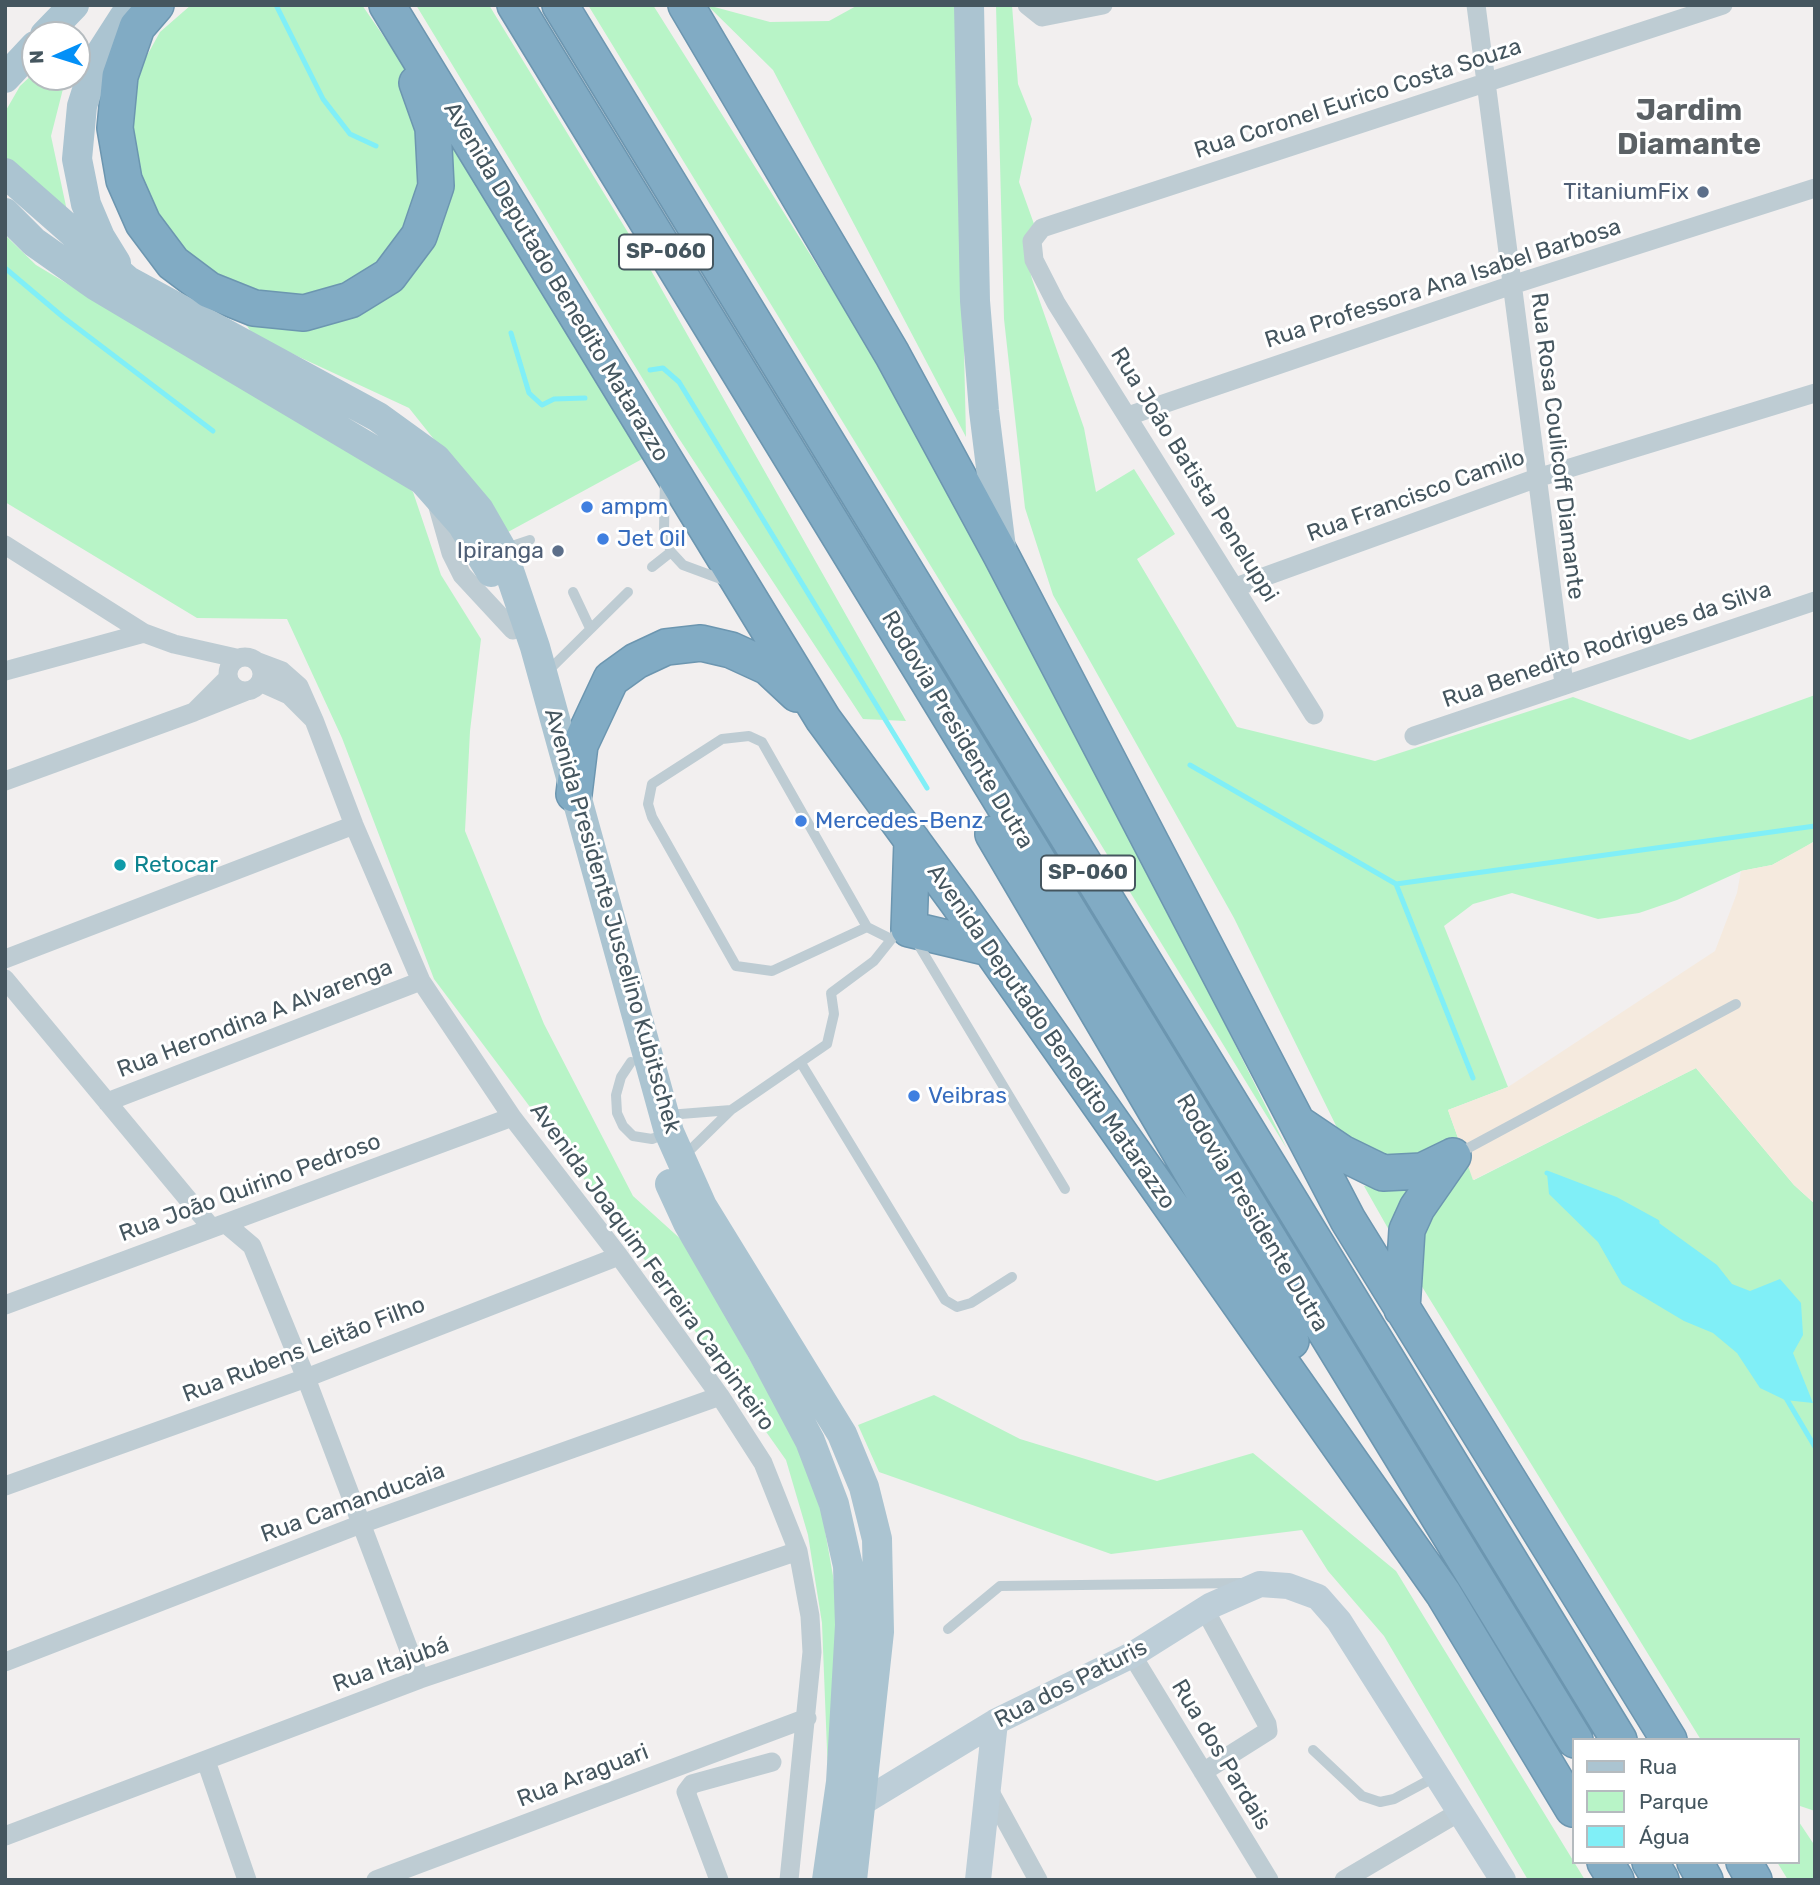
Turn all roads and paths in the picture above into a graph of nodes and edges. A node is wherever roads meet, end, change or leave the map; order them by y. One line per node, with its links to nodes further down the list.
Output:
1 (74, 5): 13 (main road)
2 (140, 5): 21 (main road)
3 (156, 5): 12 (highway)
4 (515, 5): 27 (highway, Rodovia Presidente Dutra / SP-060)
5 (559, 5): 93 (highway, Rodovia Presidente Dutra / SP-060)
6 (686, 5): 32 (highway)
7 (970, 5): 32 (main road)
8 (1103, 5): 11 (street)
9 (1476, 5): 16 (street, Rua Rosa Coulicoff Diamante)
10 (1723, 5): 16 (street, Rua Coronel Eurico Costa Souza)
11 (1027, 7)
12 (391, 11): 25 (highway, Avenida Deputado Benedito Matarazzo)
13 (59, 21)
14 (21, 61): 15 (main road)
15 (5, 78)
16 (1485, 82): 20 (street, Rua Coronel Eurico Costa Souza); 22 (street, Rua Rosa Coulicoff Diamante)
17 (5, 173): 21 (main road, Avenida Presidente Juscelino Kubitschek)
18 (1815, 188): 22 (street, Rua Professora Ana Isabel Barbosa)
19 (5, 214): 70 (main road, Avenida Presidente Juscelino Kubitschek)
20 (1034, 260): 24 (street, Rua João Batista Peneluppi)
21 (128, 281): 30 (main road, Avenida Presidente Juscelino Kubitschek)
22 (1512, 285): 24 (street, Rua Professora Ana Isabel Barbosa); 26 (street, Rua Rosa Coulicoff Diamante)
23 (1815, 393): 26 (street, Rua Francisco Camilo)
24 (1128, 416): 37 (street, Rua João Batista Peneluppi)
25 (667, 463): 31 (lane); 36 (highway, Avenida Deputado Benedito Matarazzo)
26 (1537, 478): 37 (street, Rua Francisco Camilo); 47 (street, Rua Rosa Coulicoff Diamante)
27 (816, 500): 84 (highway); 92 (highway, Rodovia Presidente Dutra / SP-060)
28 (530, 540): 30 (lane)
29 (5, 545): 33 (street)
30 (502, 550): 46 (main road, Avenida Presidente Juscelino Kubitschek)
31 (671, 552): 35 (lane); 36 (lane)
32 (1002, 555): 69 (highway)
33 (24, 559): 34 (street); 42 (street)
34 (5, 565)
35 (652, 566)
36 (741, 586): 51 (highway, Avenida Deputado Benedito Matarazzo)
37 (1236, 587): 50 (street, Rua João Batista Peneluppi)
38 (573, 592): 41 (lane)
39 (628, 592): 41 (lane)
40 (1815, 601): 47 (street, Rua Benedito Rodrigues da Silva)
41 (590, 628): 46 (lane)
42 (144, 633): 44 (street); 45 (street)
43 (258, 662): 45 (street); 48 (street); 52 (street, Avenida Joaquim Ferreira Carpinteiro)
44 (5, 671)
45 (231, 671): 48 (street); 49 (street)
46 (543, 676): 55 (main road, Avenida Presidente Juscelino Kubitschek)
47 (1564, 684): 53 (street, Rua Benedito Rodrigues da Silva)
48 (253, 687): 49 (street); 52 (street, Avenida Joaquim Ferreira Carpinteiro)
49 (194, 712): 54 (street)
50 (1314, 715)
51 (823, 719): 55 (highway); 57 (highway, Avenida Deputado Benedito Matarazzo)
52 (314, 720): 56 (street, Avenida Joaquim Ferreira Carpinteiro)
53 (1414, 736)
54 (5, 781)
55 (575, 794): 70 (main road, Avenida Presidente Juscelino Kubitschek)
56 (354, 825): 61 (street); 63 (street, Avenida Joaquim Ferreira Carpinteiro)
57 (912, 840): 59 (highway); 60 (highway, Avenida Deputado Benedito Matarazzo)
58 (867, 927): 58 (lane); 59 (lane)
59 (899, 934): 60 (highway); 65 (lane); 72 (lane)
60 (989, 948): 84 (highway, Avenida Deputado Benedito Matarazzo)
61 (5, 960)
62 (5, 979): 66 (street)
63 (421, 981): 66 (street, Rua Herondina A Alvarenga); 68 (street, Avenida Joaquim Ferreira Carpinteiro)
64 (1736, 1004): 71 (lane)
65 (801, 1063): 67 (lane); 75 (lane)
66 (107, 1102): 73 (street)
67 (731, 1110): 70 (lane); 70 (lane)
68 (512, 1117): 73 (street, Rua João Quirino Pedroso); 74 (street, Avenida Joaquim Ferreira Carpinteiro)
69 (1295, 1121): 71 (highway); 77 (highway)
70 (667, 1136): 101 (main road, Avenida Presidente Juscelino Kubitschek); 113 (main road, Avenida Presidente Juscelino Kubitschek)
71 (1463, 1151): 77 (highway)
72 (1065, 1189)
73 (219, 1225): 76 (street, Rua João Quirino Pedroso); 78 (street)
74 (619, 1256): 78 (street, Rua Rubens Leitão Filho); 79 (street, Avenida Joaquim Ferreira Carpinteiro)
75 (1012, 1277)
76 (5, 1305)
77 (1402, 1309): 94 (highway)
78 (306, 1378): 80 (street, Rua Rubens Leitão Filho); 81 (street)
79 (720, 1396): 81 (street, Rua Camanducaia); 82 (street, Avenida Joaquim Ferreira Carpinteiro)
80 (5, 1486)
81 (361, 1524): 88 (street, Rua Camanducaia); 89 (street)
82 (798, 1550): 89 (street, Rua Itajubá); 90 (street, Avenida Joaquim Ferreira Carpinteiro)
83 (1260, 1584): 85 (main road, Rua dos Paturis); 86 (lane); 99 (main road, Rua dos Paturis)
84 (1443, 1593): 102 (highway, Avenida Deputado Benedito Matarazzo)
85 (1205, 1610): 87 (main road, Rua dos Paturis); 98 (street)
86 (948, 1629)
87 (1132, 1655): 91 (main road, Rua dos Paturis); 98 (street, Rua dos Pardais)
88 (5, 1662)
89 (420, 1679): 96 (street, Rua Itajubá)
90 (807, 1718): 110 (street, Rua Araguari); 112 (street, Avenida Joaquim Ferreira Carpinteiro)
91 (995, 1722): 100 (main road); 101 (main road, Rua dos Paturis)
92 (1574, 1738)
93 (1618, 1738)
94 (1668, 1738)
95 (1313, 1750): 99 (lane)
96 (206, 1760): 104 (street, Rua Itajubá); 109 (street)
97 (772, 1762): 111 (street)
98 (1203, 1772): 117 (street, Rua dos Pardais)
99 (1438, 1775): 103 (main road)
100 (990, 1792): 115 (main road); 116 (street)
101 (860, 1804): 114 (main road, Avenida Presidente Juscelino Kubitschek)
102 (1572, 1807)
103 (1461, 1811): 118 (street); 119 (main road)
104 (5, 1836)
105 (1606, 1864): 120 (highway)
106 (1651, 1864): 121 (highway)
107 (1696, 1864): 122 (highway)
108 (1745, 1864): 123 (highway)
109 (247, 1880)
110 (376, 1880)
111 (719, 1880)
112 (789, 1880)
113 (827, 1880)
114 (852, 1880)
115 (978, 1880)
116 (1038, 1880)
117 (1269, 1880)
118 (1344, 1880)
119 (1503, 1880)
120 (1616, 1880)
121 (1661, 1880)
122 (1706, 1880)
123 (1754, 1880)

